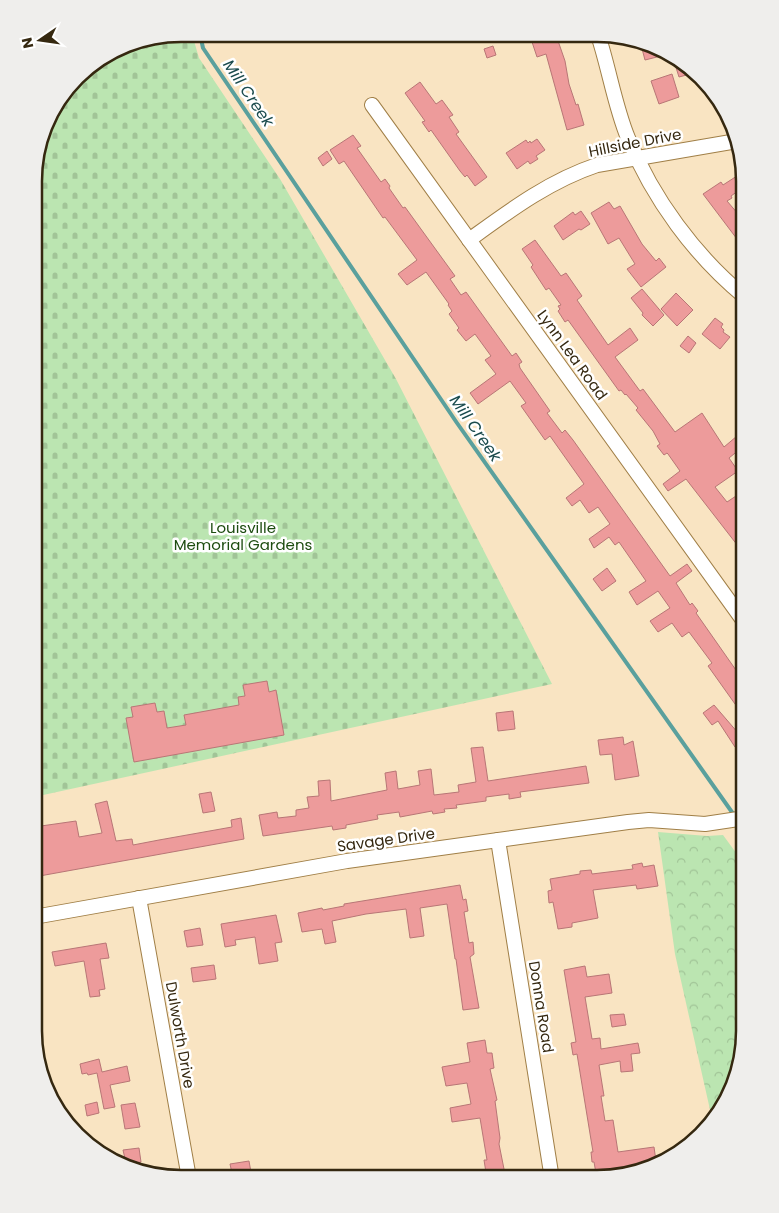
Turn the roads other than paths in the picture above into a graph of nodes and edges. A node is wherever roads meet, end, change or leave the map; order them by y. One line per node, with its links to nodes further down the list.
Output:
1 (600, 42): 4 (street)
2 (372, 106): 5 (street, Lynn Lea Road)
3 (730, 142): 4 (street, Hillside Drive)
4 (637, 157): 5 (street, Hillside Drive); 6 (street)
5 (468, 240): 7 (street, Lynn Lea Road)
6 (736, 289)
7 (736, 611)
8 (736, 819): 9 (street, Savage Drive)
9 (498, 840): 10 (street, Savage Drive); 13 (street, Donna Road)
10 (139, 898): 11 (street, Savage Drive); 12 (street, Dulworth Drive)
11 (42, 916)
12 (188, 1170)
13 (551, 1170)

